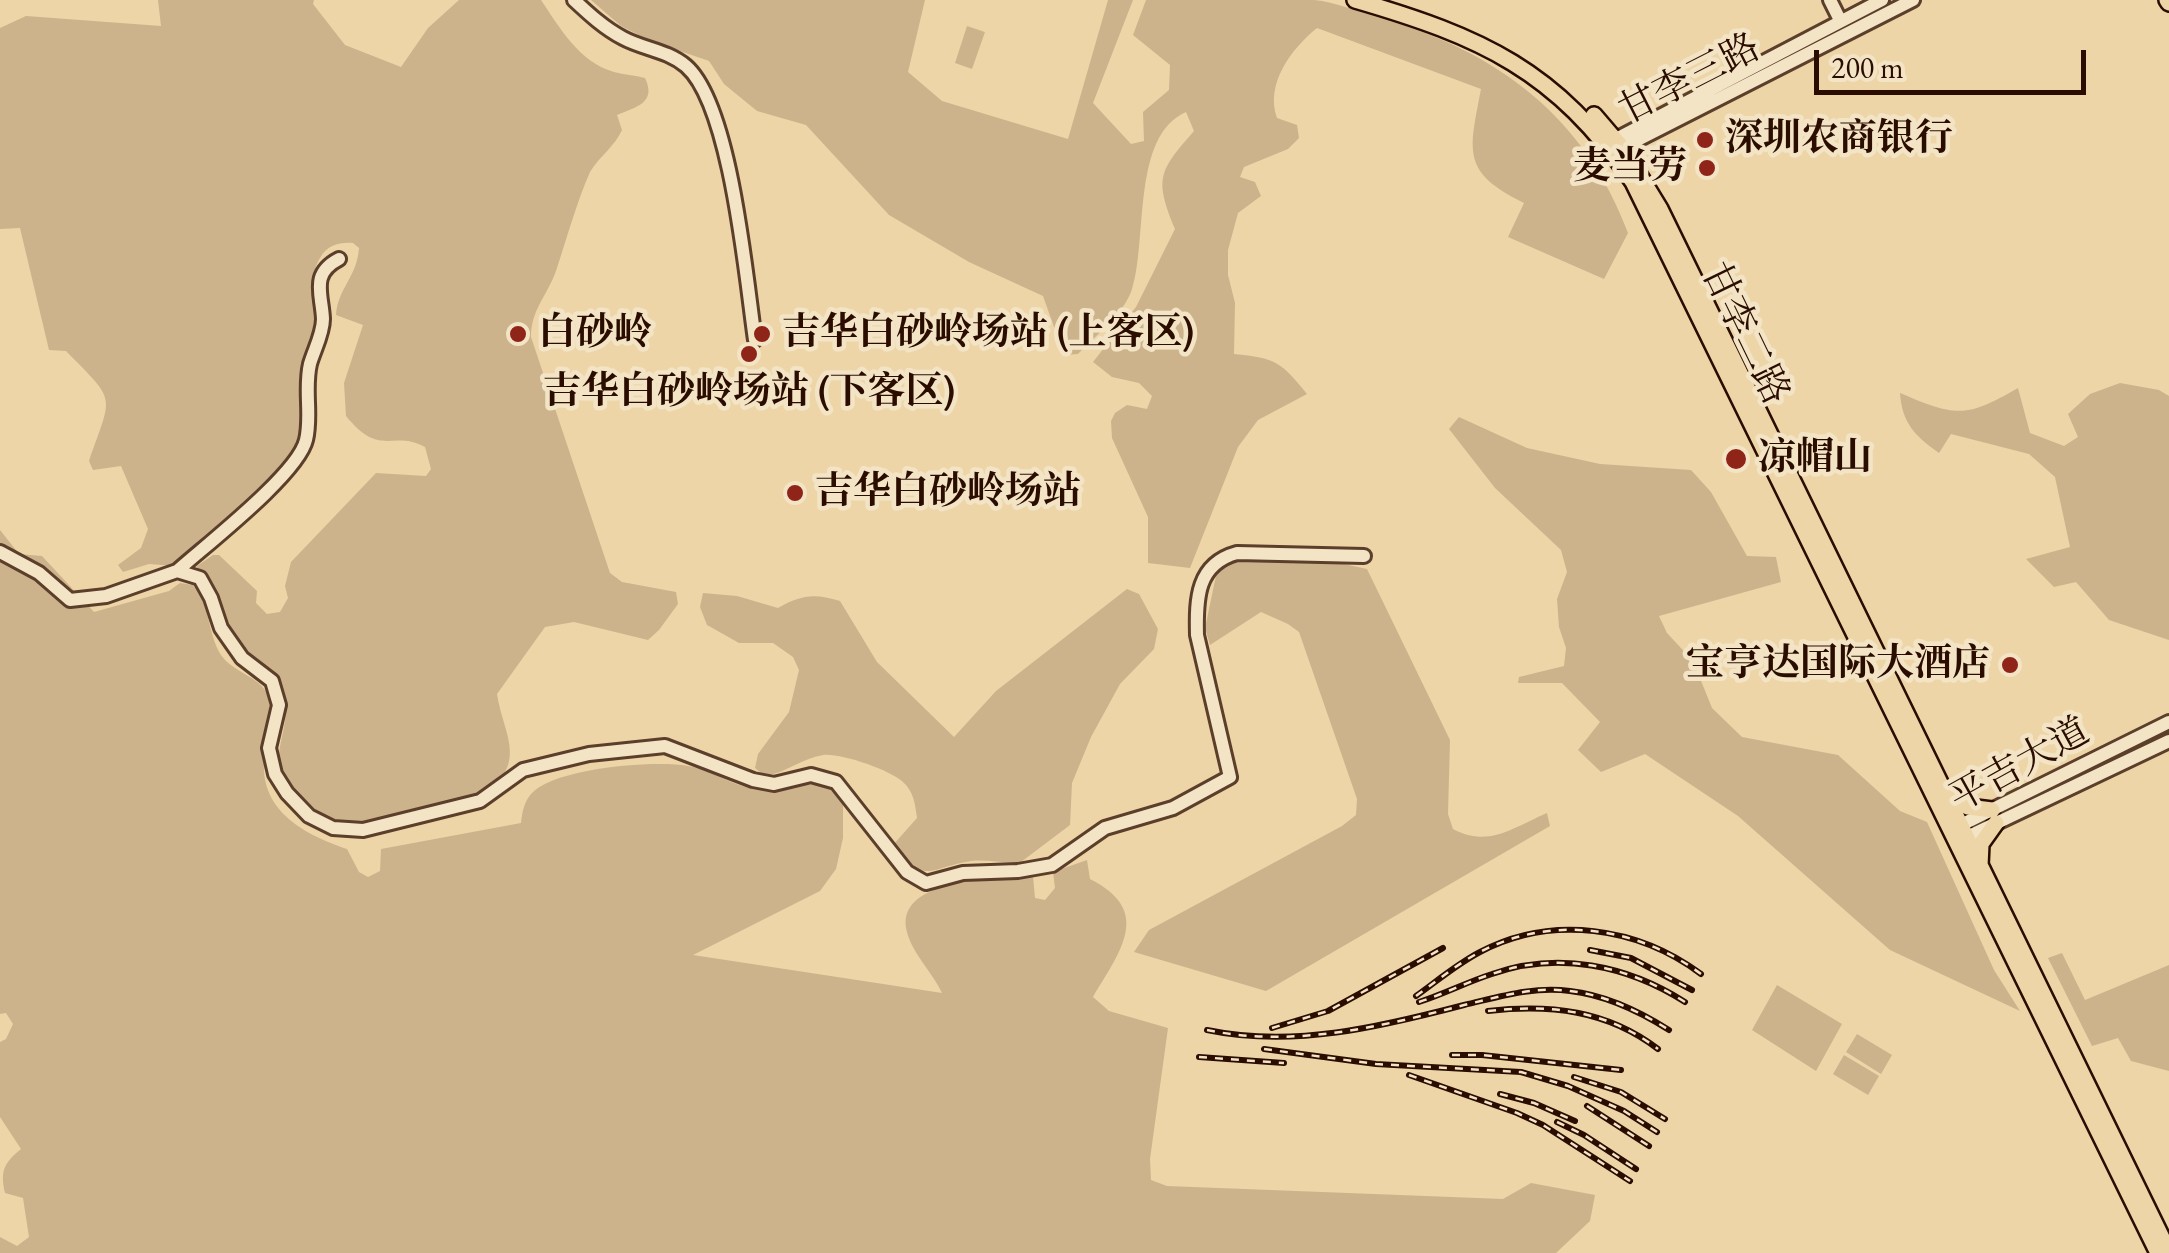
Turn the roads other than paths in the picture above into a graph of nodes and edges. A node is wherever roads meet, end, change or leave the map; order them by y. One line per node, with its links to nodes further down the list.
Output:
1 (574, 0): 10 (street)
2 (1356, 0): 8 (main road, 甘李二路)
3 (1392, 0): 8 (main road, 甘李二路)
4 (1830, 0): 7 (street)
5 (1882, 0): 8 (street, 甘李三路)
6 (1914, 0): 8 (street, 甘李三路)
7 (1840, 20)
8 (1617, 146): 16 (main road, 甘李二路); 18 (main road, 甘李二路)
9 (339, 259): 13 (street)
10 (755, 340)
11 (0, 552): 13 (street)
12 (1364, 556): 13 (street)
13 (177, 572)
14 (2169, 722): 17 (street, 平吉大道)
15 (2169, 741): 17 (street, 平吉大道)
16 (1943, 794): 17 (main road); 18 (main road, 甘李二路)
17 (1994, 816): 18 (street, 平吉大道); 19 (main road)
18 (1958, 834): 19 (main road, 甘李二路); 21 (main road, 甘李二路)
19 (1980, 870): 20 (main road, 甘李二路)
20 (2169, 1252)
21 (2158, 1253)

